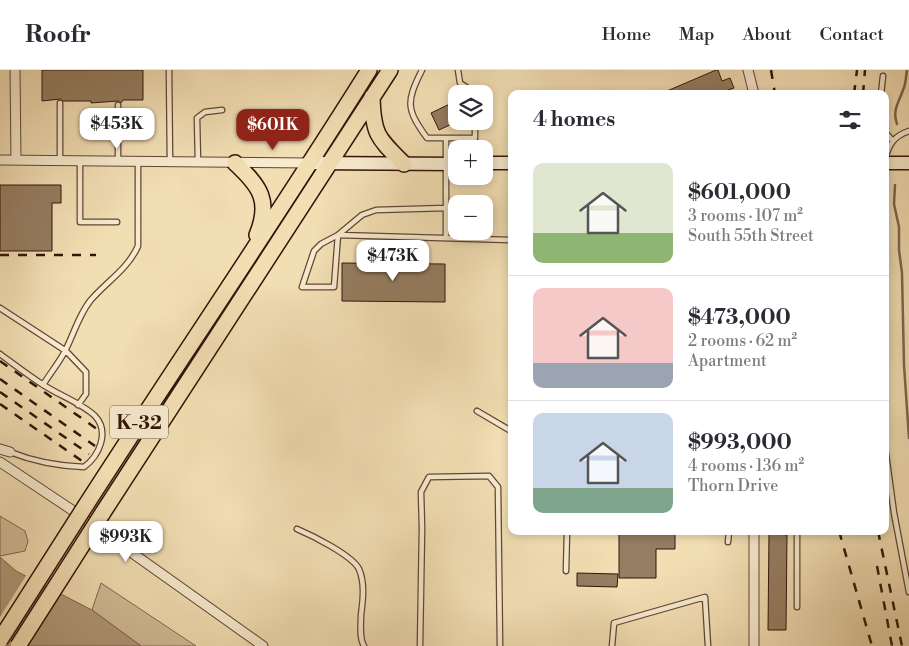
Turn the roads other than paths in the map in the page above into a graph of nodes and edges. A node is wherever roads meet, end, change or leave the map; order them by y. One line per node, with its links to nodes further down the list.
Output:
1 (16, 70): 24 (street)
2 (169, 70): 30 (lane)
3 (369, 70): 33 (main road, K-32)
4 (390, 70): 12 (main road, K-32)
5 (422, 70): 19 (lane)
6 (458, 70): 9 (lane)
7 (748, 70): 10 (street)
8 (883, 76): 11 (lane)
9 (463, 85)
10 (753, 90)
11 (881, 90)
12 (372, 97): 36 (main road, K-32); 37 (main road)
13 (60, 102): 25 (lane)
14 (118, 105): 28 (lane)
15 (222, 110): 31 (lane)
16 (476, 130): 19 (lane)
17 (909, 131): 20 (lane)
18 (889, 137): 20 (lane)
19 (446, 138): 21 (lane)
20 (892, 140): 22 (lane)
21 (448, 148)
22 (889, 149)
23 (0, 160): 24 (street)
24 (16, 160): 25 (street)
25 (60, 161): 27 (street)
26 (889, 161): 35 (main road)
27 (80, 162): 28 (street); 42 (lane)
28 (118, 162): 29 (street)
29 (138, 163): 30 (street); 48 (lane)
30 (170, 163): 31 (street)
31 (198, 163): 32 (street)
32 (235, 163): 33 (street); 46 (main road)
33 (311, 163): 36 (main road); 46 (main road, K-32)
34 (508, 163): 39 (main road)
35 (909, 163)
36 (330, 164): 37 (main road); 68 (main road, K-32, bridge)
37 (404, 164): 38 (main road)
38 (448, 164)
39 (493, 164)
40 (449, 185): 41 (lane)
41 (446, 208): 43 (lane); 44 (lane)
42 (117, 222)
43 (338, 235): 43 (lane); 44 (lane)
44 (446, 238): 45 (lane)
45 (508, 242)
46 (248, 258): 67 (main road, K-32, bridge)
47 (0, 308): 48 (lane)
48 (66, 351): 50 (lane); 51 (lane)
49 (0, 354): 50 (lane)
50 (43, 385): 51 (lane)
51 (78, 405): 55 (lane)
52 (477, 410): 53 (lane)
53 (508, 429)
54 (0, 449): 55 (street)
55 (10, 452)
56 (0, 462): 69 (street)
57 (889, 476): 65 (lane)
58 (297, 530): 70 (lane)
59 (567, 535): 64 (lane)
60 (729, 535): 63 (lane)
61 (754, 535): 75 (street)
62 (797, 535): 66 (lane)
63 (728, 542)
64 (566, 571)
65 (909, 592)
66 (797, 607)
67 (0, 640)
68 (18, 646)
69 (264, 646)
70 (364, 646)
71 (420, 646): 72 (lane)
72 (500, 646)
73 (612, 646): 74 (lane)
74 (708, 646)
75 (754, 646)

